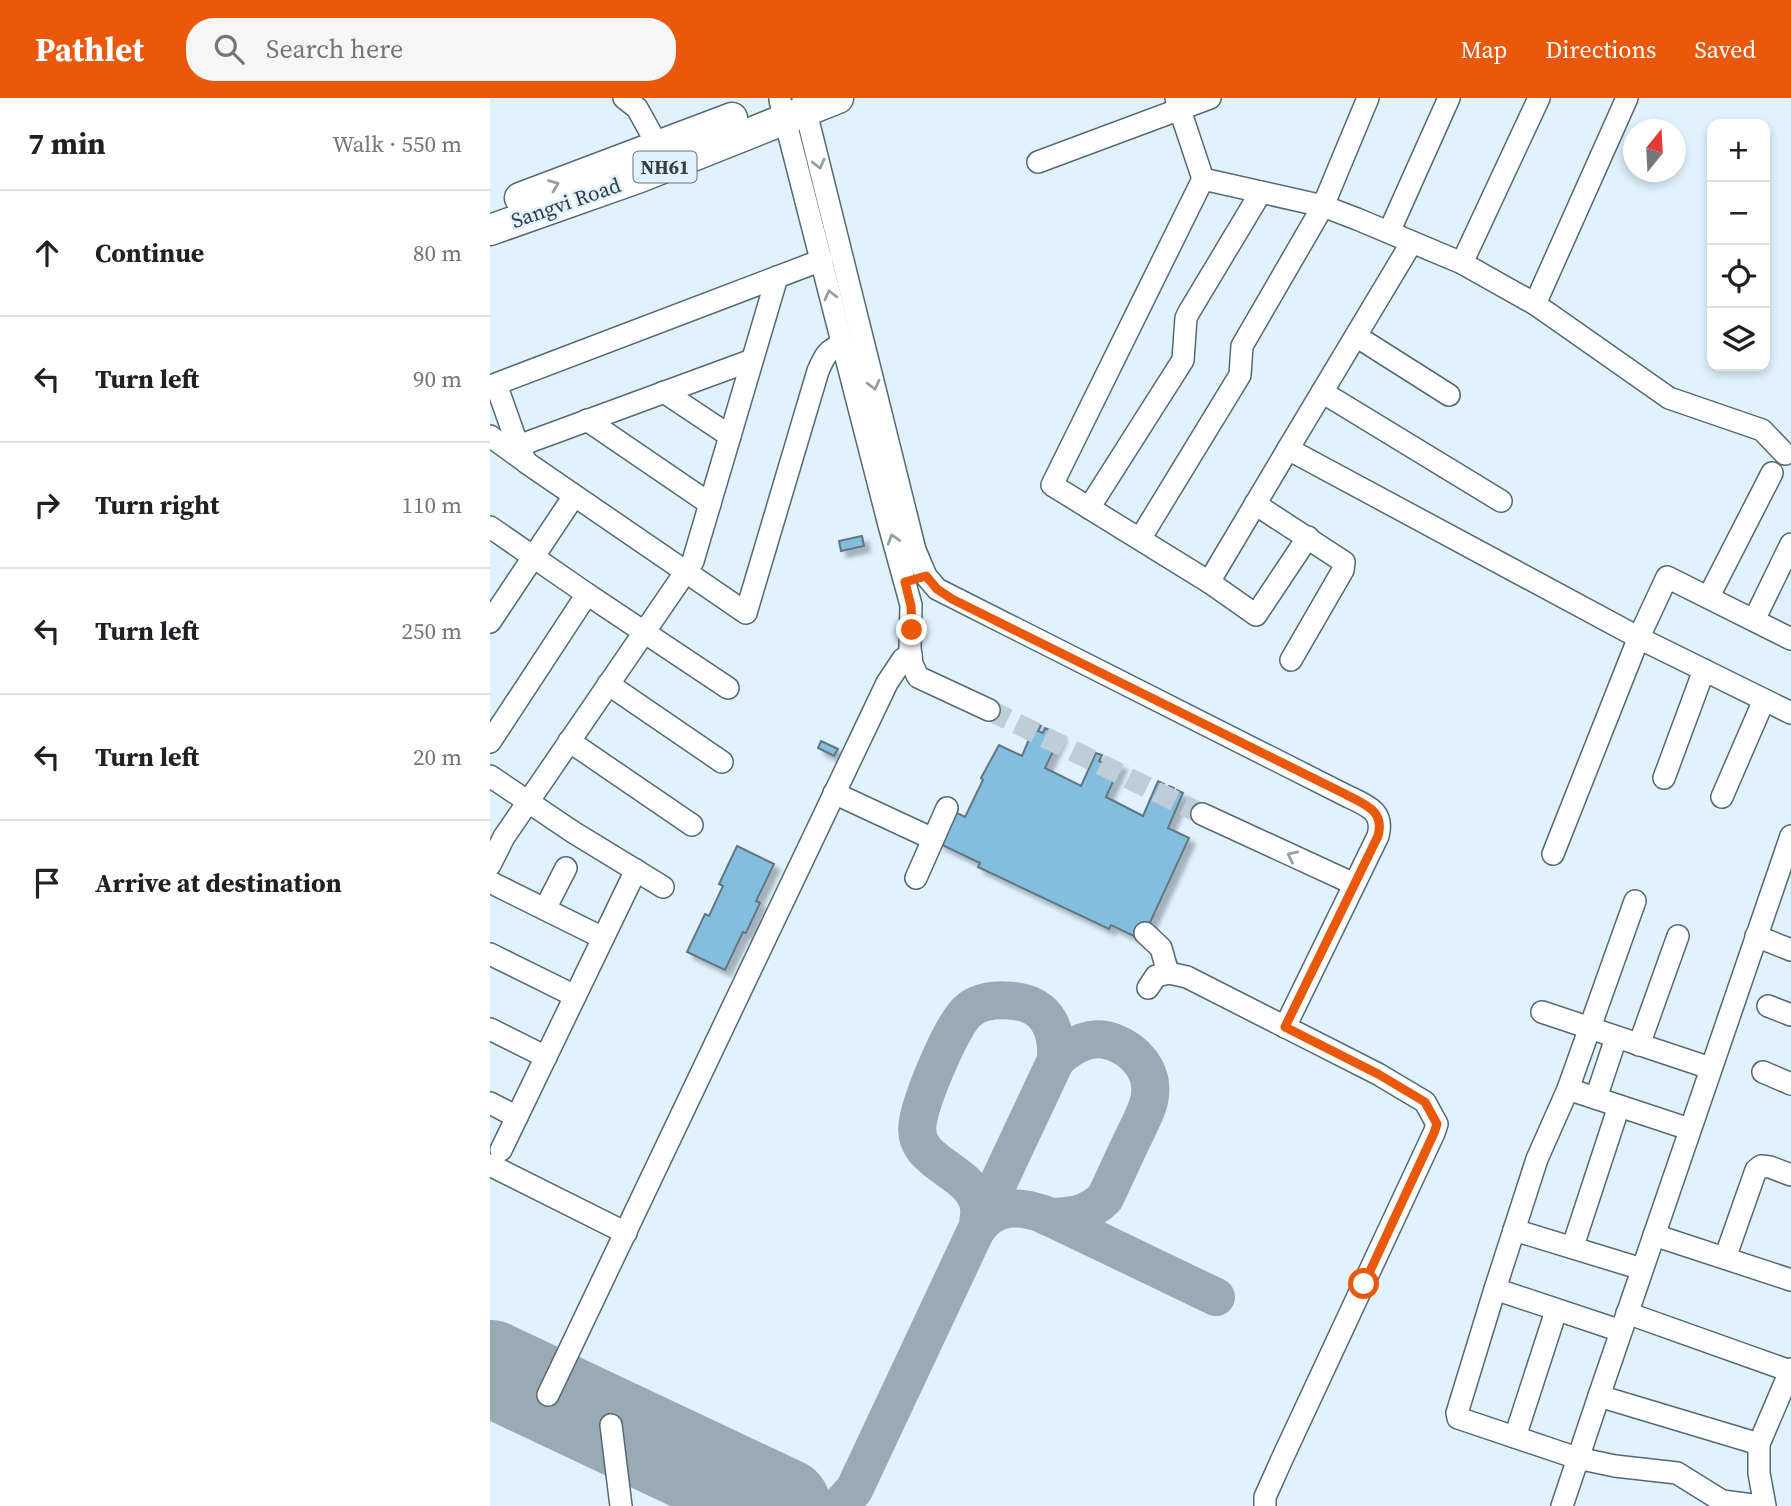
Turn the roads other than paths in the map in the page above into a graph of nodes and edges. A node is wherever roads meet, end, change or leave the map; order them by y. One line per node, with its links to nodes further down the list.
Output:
1 (624, 98): 11 (street)
2 (838, 98): 9 (highway, Sangvi Road / NH61)
3 (1210, 98): 8 (street)
4 (1368, 98): 15 (street)
5 (1449, 98): 18 (street)
6 (1539, 98): 21 (street)
7 (1627, 98): 23 (street)
8 (1178, 104): 12 (street); 13 (street)
9 (792, 105): 10 (highway, Sangvi Road / NH61); 20 (street); 39 (street, one-way to 39)
10 (739, 117): 11 (highway, Sangvi Road / NH61); 17 (highway, Sangvi Road / NH61)
11 (658, 146): 16 (highway, Sangvi Road / NH61, one-way to 11)
12 (1038, 162)
13 (1203, 179): 14 (street); 43 (street)
14 (1261, 192): 15 (street); 43 (street)
15 (1323, 206): 18 (street); 46 (street)
16 (490, 209)
17 (490, 230)
18 (1389, 232): 19 (street)
19 (1412, 242): 21 (street); 24 (street)
20 (822, 260): 22 (street); 25 (street, one-way to 20)
21 (1462, 263): 23 (street)
22 (777, 277): 26 (street); 27 (street)
23 (1535, 304): 36 (street)
24 (1356, 336): 29 (street); 30 (street)
25 (843, 345): 39 (street); 49 (street)
26 (752, 360): 28 (street); 33 (street)
27 (492, 382): 35 (street)
28 (664, 392): 31 (street); 33 (street)
29 (1322, 392): 34 (street); 40 (street)
30 (1449, 395)
31 (587, 420): 35 (street); 41 (street)
32 (490, 436): 35 (street)
33 (730, 436): 41 (street)
34 (1287, 449): 42 (street); 58 (street)
35 (523, 454): 38 (street)
36 (1785, 454)
37 (1772, 473): 54 (street)
38 (574, 496): 48 (street); 49 (street)
39 (891, 496): 50 (street); 51 (street, one-way to 39)
40 (1501, 502)
41 (710, 504): 49 (street)
42 (1255, 504): 45 (street); 52 (street)
43 (1089, 508): 46 (street)
44 (490, 527): 48 (street)
45 (1308, 537): 52 (street); 61 (street)
46 (1140, 539): 52 (street)
47 (1791, 544): 55 (street)
48 (533, 556): 53 (street); 56 (street)
49 (685, 572): 57 (street)
50 (926, 576): 51 (street); 87 (street)
51 (905, 582): 60 (street)
52 (1209, 582)
53 (587, 594): 57 (street); 69 (street)
54 (1709, 596): 55 (street); 58 (street)
55 (1754, 620): 59 (street)
56 (490, 622)
57 (643, 631): 63 (street); 64 (street)
58 (1639, 637): 62 (street); 81 (street)
59 (1791, 639)
60 (911, 655): 66 (street); 73 (street)
61 (1291, 660)
62 (1704, 670): 65 (street); 72 (street)
63 (608, 684): 68 (street); 70 (street)
64 (728, 688)
65 (1764, 700): 67 (street); 74 (street)
66 (989, 710)
67 (1791, 713)
68 (569, 741): 75 (street); 78 (street)
69 (490, 742)
70 (722, 762)
71 (490, 776): 75 (street)
72 (1664, 778)
73 (834, 793): 80 (street); 121 (street)
74 (1722, 797)
75 (529, 800): 82 (street); 84 (street)
76 (947, 808): 80 (street)
77 (1202, 814): 87 (street, one-way to 77)
78 (692, 825)
79 (1791, 836): 93 (street)
80 (933, 839): 85 (street)
81 (1553, 854)
82 (490, 865)
83 (566, 868): 90 (street)
84 (636, 870): 88 (street); 94 (street)
85 (916, 878)
86 (490, 882): 90 (street)
87 (1354, 884): 103 (street)
88 (663, 887)
89 (1635, 901): 105 (street)
90 (545, 909): 94 (street)
91 (1145, 933): 97 (street)
92 (1678, 936): 107 (street)
93 (1756, 936): 95 (street); 109 (street)
94 (603, 938): 99 (street)
95 (1791, 950)
96 (490, 954): 99 (street)
97 (1168, 973): 98 (street); 103 (street)
98 (1149, 988)
99 (575, 996): 108 (street)
100 (1768, 1006): 102 (street)
101 (1542, 1012): 105 (street)
102 (1791, 1015)
103 (1285, 1027): 138 (street)
104 (490, 1028): 108 (street)
105 (1590, 1029): 106 (street); 112 (street)
106 (1616, 1038): 107 (street); 113 (street)
107 (1639, 1045): 109 (street)
108 (546, 1056): 116 (street)
109 (1710, 1068): 117 (street)
110 (1763, 1072): 111 (street)
111 (1791, 1084)
112 (1568, 1089): 113 (street); 120 (street)
113 (1595, 1098): 115 (street)
114 (490, 1103): 116 (street)
115 (1619, 1105): 117 (street); 123 (street)
116 (517, 1117): 118 (street)
117 (1689, 1129): 122 (street)
118 (496, 1157): 121 (street)
119 (1791, 1175): 124 (street)
120 (1514, 1230): 123 (street); 127 (street)
121 (626, 1233): 131 (street)
122 (1654, 1235): 124 (street); 125 (street)
123 (1573, 1246): 125 (street)
124 (1725, 1258): 126 (street)
125 (1642, 1269): 129 (street)
126 (1791, 1280)
127 (1494, 1289): 128 (street); 134 (street)
128 (1556, 1311): 129 (street); 134 (street)
129 (1624, 1322): 130 (street); 132 (street)
130 (1791, 1370): 135 (street)
131 (548, 1395)
132 (1599, 1396): 135 (street); 136 (street)
133 (611, 1425): 137 (street)
134 (1515, 1437): 136 (street)
135 (1759, 1444): 140 (street)
136 (1577, 1458): 139 (street); 140 (street)
137 (621, 1506)
138 (1265, 1506)
139 (1562, 1506)
140 (1762, 1506)

